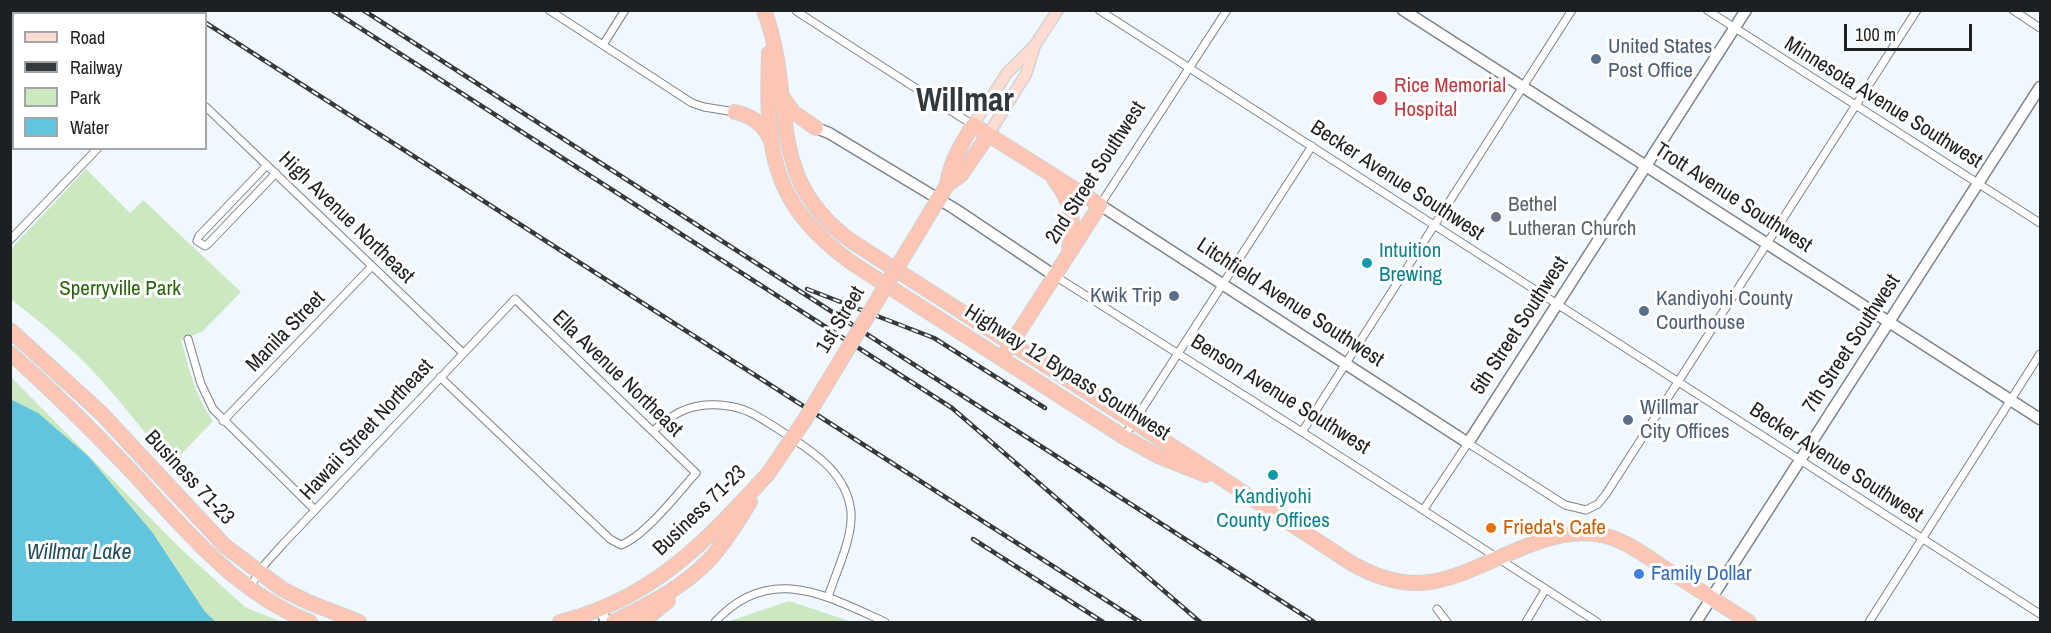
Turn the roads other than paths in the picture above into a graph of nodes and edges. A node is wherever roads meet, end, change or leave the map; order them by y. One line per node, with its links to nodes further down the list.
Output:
1 (549, 10): 17 (street)
2 (625, 10): 17 (street)
3 (764, 10): 16 (highway)
4 (1058, 10): 18 (main road)
5 (1099, 10): 19 (street, Becker Avenue Southwest)
6 (1227, 10): 19 (street, 2nd Street Southwest)
7 (1403, 10): 20 (street, Trott Avenue Southwest)
8 (1572, 10): 20 (street)
9 (1707, 10): 14 (street, Minnesota Avenue Southwest)
10 (1746, 10): 14 (street, 5th Street Southwest)
11 (1917, 10): 23 (street)
12 (2013, 10): 15 (street)
13 (796, 11): 26 (street)
14 (1734, 28): 23 (street, Minnesota Avenue Southwest); 34 (street, 5th Street Southwest)
15 (2040, 28)
16 (769, 30): 22 (highway, Highway 12 Bypass Southwest); 29 (highway)
17 (603, 45): 25 (street)
18 (1035, 45): 26 (main road); 28 (main road)
19 (1189, 69): 30 (street, Becker Avenue Southwest); 39 (street, 2nd Street Southwest)
20 (1523, 87): 34 (street, Trott Avenue Southwest); 41 (street)
21 (2040, 87): 37 (street, 7th Street Southwest)
22 (782, 95): 27 (highway); 32 (highway, Highway 12 Bypass Southwest)
23 (1856, 106): 37 (street, Minnesota Avenue Southwest); 43 (street)
24 (207, 108): 33 (street, High Avenue Northeast)
25 (735, 112): 29 (highway)
26 (973, 125): 28 (highway, Litchfield Avenue Southwest); 38 (highway, 1st Street)
27 (816, 128): 32 (highway); 45 (street, Benson Avenue Southwest)
28 (988, 135): 35 (highway, Litchfield Avenue Southwest); 38 (highway, 1st Street)
29 (771, 142): 57 (highway, Highway 12 Bypass Southwest)
30 (1312, 146): 41 (street, Becker Avenue Southwest); 46 (street)
31 (96, 150): 42 (street)
32 (788, 150): 52 (highway, Highway 12 Bypass Southwest)
33 (267, 165): 36 (street, High Avenue Northeast); 36 (street)
34 (1646, 166): 43 (street, Trott Avenue Southwest); 48 (street, 5th Street Southwest)
35 (1044, 169): 39 (highway, Litchfield Avenue Southwest); 45 (highway)
36 (276, 173): 44 (street, High Avenue Northeast)
37 (1979, 184): 40 (street, Minnesota Avenue Southwest); 49 (street, 7th Street Southwest)
38 (947, 185): 70 (highway, 1st Street, bridge)
39 (1100, 205): 45 (highway, 2nd Street Southwest); 46 (street, Litchfield Avenue Southwest)
40 (2040, 223)
41 (1434, 225): 48 (street, Becker Avenue Southwest); 58 (street)
42 (10, 240)
43 (1768, 244): 49 (street, Trott Avenue Southwest); 60 (street)
44 (372, 266): 55 (street, High Avenue Northeast); 63 (street, Manila Street)
45 (1058, 270): 52 (highway, 2nd Street Southwest); 54 (street, Benson Avenue Southwest)
46 (1222, 284): 54 (street); 58 (street, Litchfield Avenue Southwest)
47 (514, 299): 55 (street, Hawaii Street Northeast); 65 (street, Ella Avenue Northeast)
48 (1558, 304): 60 (street, Becker Avenue Southwest); 68 (street, 5th Street Southwest)
49 (1890, 321): 61 (street, Trott Avenue Southwest); 69 (street, 7th Street Southwest)
50 (10, 330): 77 (highway, Business 71-23)
51 (188, 339): 63 (street)
52 (1011, 343): 57 (highway, 2nd Street Southwest); 64 (highway, Highway 12 Bypass Southwest)
53 (10, 353): 78 (highway, Business 71-23)
54 (1178, 353): 64 (street); 66 (street, Benson Avenue Southwest)
55 (463, 354): 59 (street, Hawaii Street Northeast)
56 (2040, 354): 61 (street)
57 (1001, 358): 67 (highway, Highway 12 Bypass Southwest)
58 (1345, 365): 66 (street); 68 (street, Litchfield Avenue Southwest)
59 (440, 377): 65 (street, Ella Avenue Northeast); 73 (street, Hawaii Street Northeast)
60 (1678, 382): 68 (street, Litchfield Avenue Southwest); 69 (street, Becker Avenue Southwest)
61 (2011, 400): 62 (street, Trott Avenue Southwest); 74 (street)
62 (2040, 419)
63 (223, 421): 73 (street)
64 (1134, 422): 67 (street); 71 (highway, Highway 12 Bypass Southwest)
65 (653, 431): 80 (street)
66 (1302, 432): 72 (street, Benson Avenue Southwest)
67 (1124, 437): 71 (highway, Highway 12 Bypass Southwest)
68 (1468, 443): 72 (street, 5th Street Southwest)
69 (1801, 461): 74 (street, Becker Avenue Southwest); 81 (street, 7th Street Southwest)
70 (767, 475): 76 (highway, Business 71-23); 82 (highway, Business 71-23)
71 (1228, 483): 75 (highway, Highway 12 Bypass Southwest)
72 (1424, 509): 75 (street, Benson Avenue Southwest)
73 (315, 510): 77 (street, Hawaii Street Northeast)
74 (1923, 538): 84 (street, Becker Avenue Southwest); 98 (street)
75 (1497, 559): 79 (street, Benson Avenue Southwest); 81 (highway, Highway 12 Bypass Southwest)
76 (710, 560): 89 (highway, Business 71-23); 90 (highway)
77 (259, 573): 78 (street, Hawaii Street Northeast); 86 (highway, Business 71-23)
78 (249, 588): 85 (highway, Business 71-23)
79 (1545, 590): 94 (street); 95 (street, Benson Avenue Southwest)
80 (828, 597): 91 (street); 92 (street)
81 (1712, 598): 96 (street, 7th Street Southwest); 97 (highway)
82 (601, 609): 87 (highway, Business 71-23); 88 (street)
83 (1437, 609): 93 (street)
84 (2040, 614)
85 (310, 622)
86 (359, 622)
87 (560, 622)
88 (606, 622)
89 (614, 622)
90 (642, 622)
91 (715, 622)
92 (885, 622)
93 (1447, 622)
94 (1526, 622)
95 (1597, 622)
96 (1696, 622)
97 (1749, 622)
98 (1869, 622)

